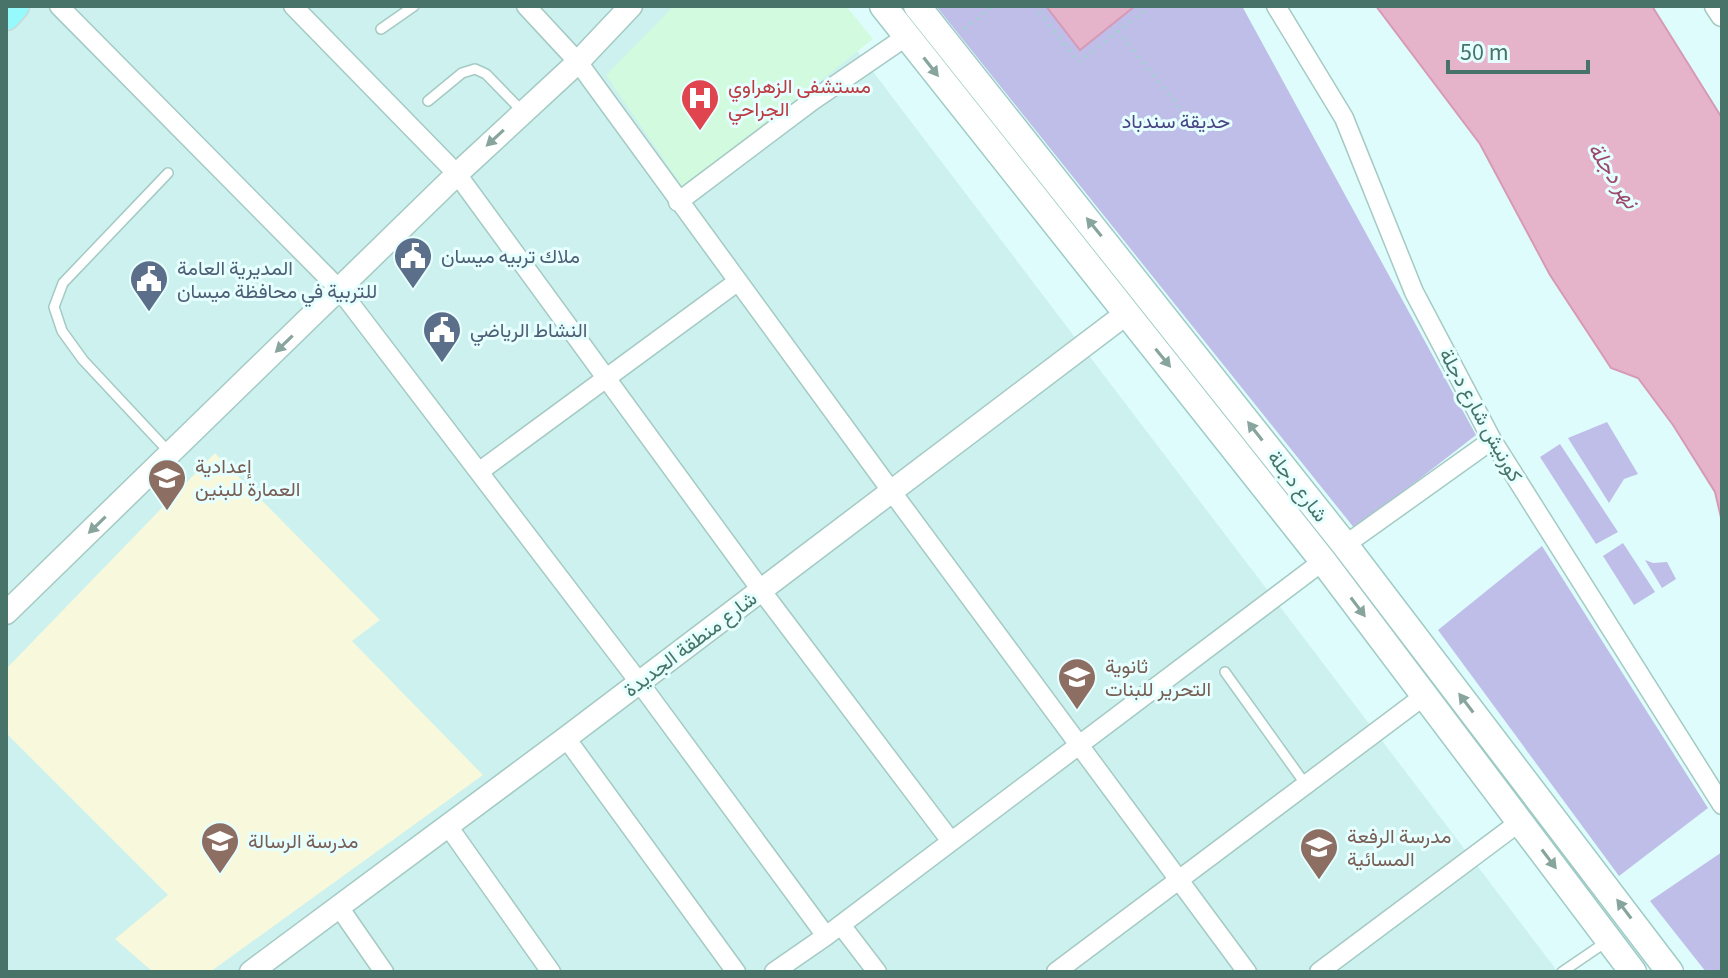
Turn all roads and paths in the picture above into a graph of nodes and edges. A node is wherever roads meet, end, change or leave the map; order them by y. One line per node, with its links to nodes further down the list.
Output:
1 (15, 6): 15 (main road)
2 (59, 6): 28 (street)
3 (293, 6): 25 (street)
4 (414, 6): 16 (lane)
5 (526, 6): 20 (street)
6 (631, 6): 20 (street)
7 (883, 6): 19 (main road, شارع دجلة)
8 (917, 6): 35 (main road, شارع دجلة, one-way to 8)
9 (993, 6): 18 (path)
10 (1034, 6): 17 (path)
11 (1150, 6): 17 (path)
12 (1276, 6): 31 (street, كورنيش شارع دجلة)
13 (1716, 6): 14 (street)
14 (1722, 15)
15 (6, 16)
16 (381, 29)
17 (1118, 31): 23 (path)
18 (958, 34)
19 (907, 36): 26 (street); 29 (main road, شارع دجلة, one-way to 29)
20 (578, 62): 22 (street); 26 (street)
21 (428, 101): 22 (lane)
22 (523, 112): 25 (street, one-way to 25)
23 (1187, 117)
24 (168, 173): 32 (lane)
25 (457, 174): 28 (street); 30 (street)
26 (678, 202): 27 (street)
27 (737, 282): 30 (street); 34 (street)
28 (340, 290): 32 (street, one-way to 32); 33 (street)
29 (1127, 313): 34 (street, شارع منطقة الجديدة); 36 (main road, شارع دجلة, one-way to 36)
30 (609, 378): 33 (street); 37 (street)
31 (1492, 440): 35 (street); 45 (street, كورنيش شارع دجلة)
32 (171, 453): 38 (street, one-way to 38)
33 (480, 471): 40 (street)
34 (892, 492): 37 (street, شارع منطقة الجديدة); 43 (street)
35 (1345, 545): 64 (main road, شارع دجلة, one-way to 35)
36 (1323, 561): 41 (main road, شارع دجلة, one-way to 41); 43 (street)
37 (761, 590): 40 (street, شارع منطقة الجديدة); 48 (street)
38 (6, 613)
39 (1225, 672): 44 (lane)
40 (639, 682): 42 (street, شارع منطقة الجديدة); 52 (street)
41 (1424, 696): 44 (street); 46 (main road, شارع دجلة)
42 (566, 738): 47 (street, شارع منطقة الجديدة); 57 (street)
43 (1079, 745): 48 (street); 49 (street)
44 (1306, 785): 49 (street)
45 (1722, 805)
46 (1521, 821): 53 (main road, شارع دجلة, one-way to 53); 62 (street)
47 (448, 826): 50 (street, شارع منطقة الجديدة); 56 (street)
48 (950, 840): 51 (street)
49 (1181, 881): 60 (street); 61 (street)
50 (339, 907): 54 (street, شارع منطقة الجديدة); 55 (street)
51 (841, 925): 52 (street); 59 (street)
52 (826, 936): 58 (street)
53 (1618, 961): 63 (lane)
54 (251, 972)
55 (384, 972)
56 (551, 972)
57 (736, 972)
58 (774, 972)
59 (877, 972)
60 (1056, 972)
61 (1247, 972)
62 (1319, 972)
63 (1562, 972)
64 (1670, 972)

